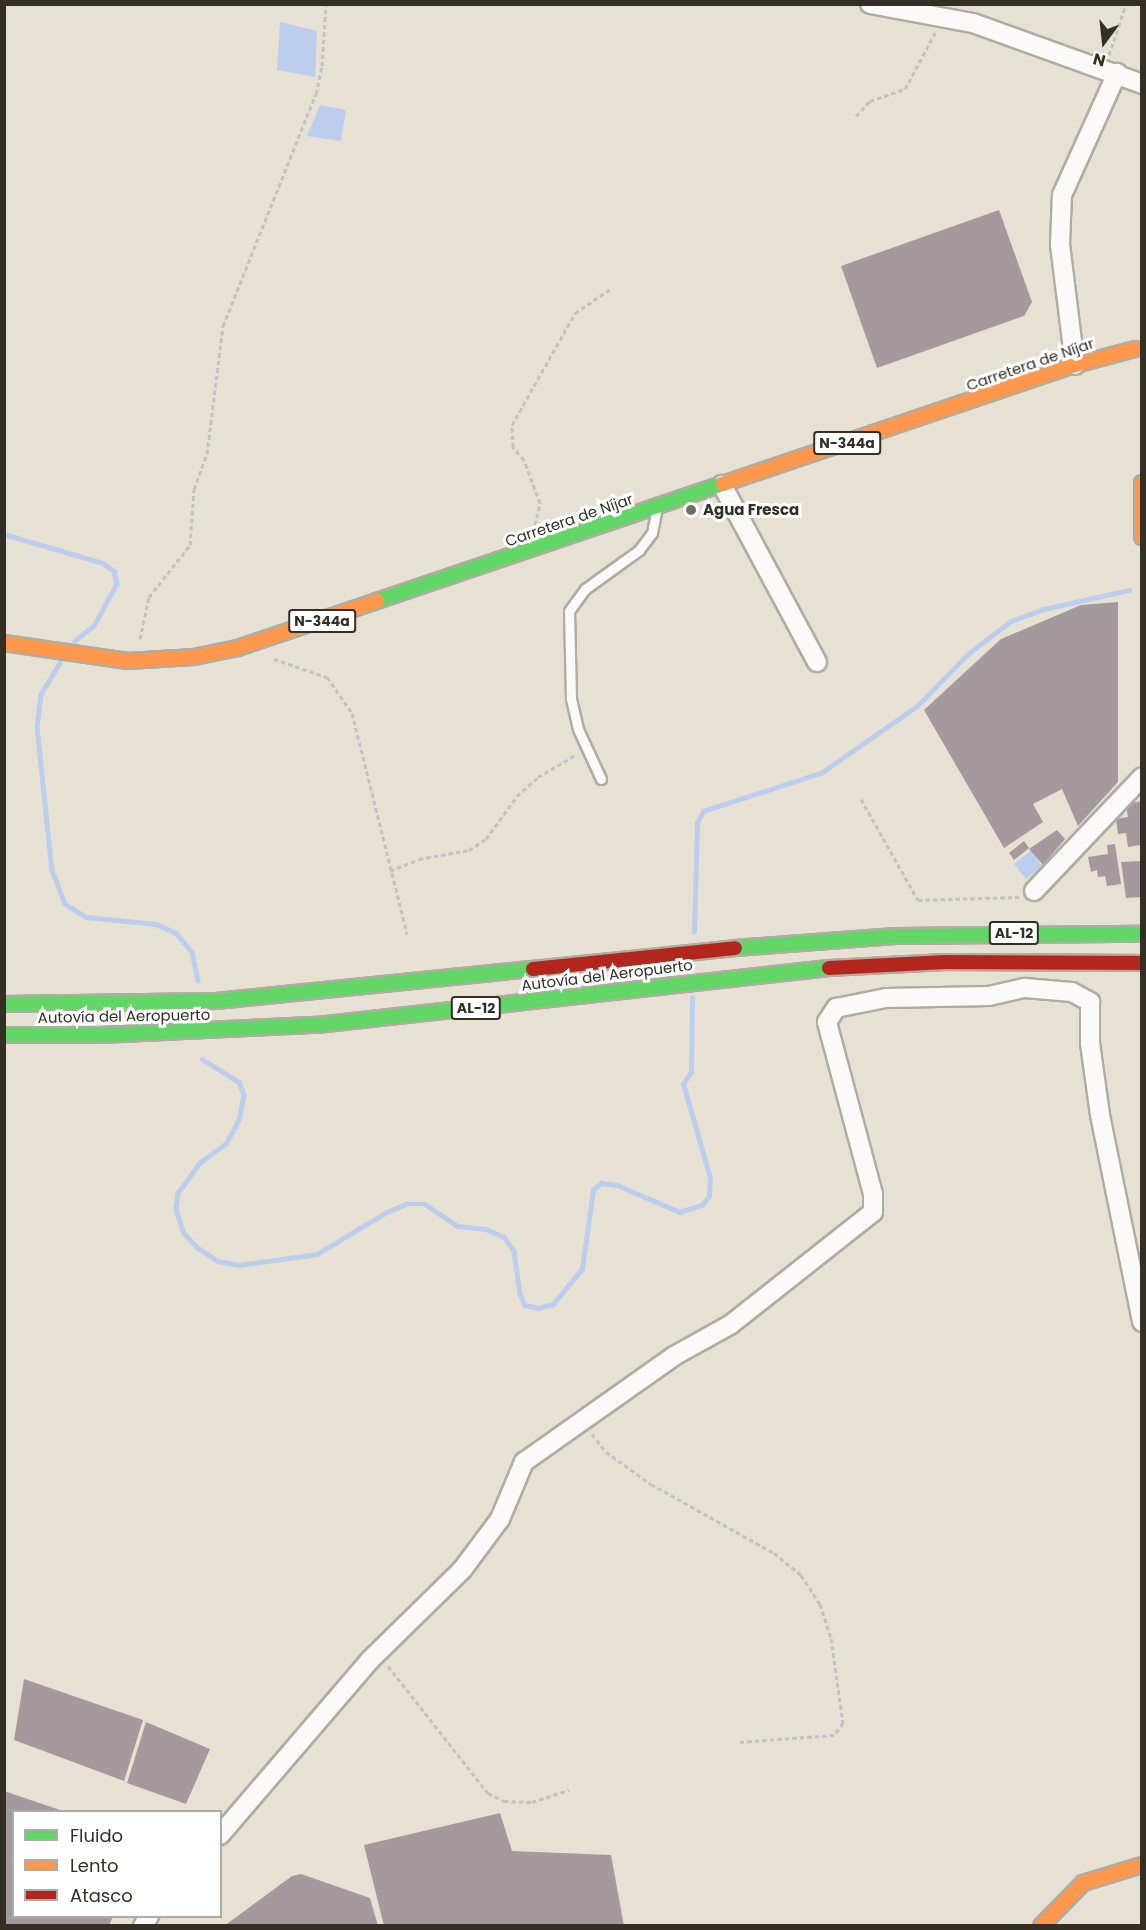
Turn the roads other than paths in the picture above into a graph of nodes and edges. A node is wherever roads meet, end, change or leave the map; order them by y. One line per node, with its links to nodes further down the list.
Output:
1 (870, 4): 2 (street)
2 (1111, 71): 3 (street); 5 (street)
3 (1142, 84)
4 (1138, 346): 5 (main road, Carretera de Níjar / N-344a); 6 (main road)
5 (1075, 365): 8 (main road, Carretera de Níjar / N-344a)
6 (1137, 366)
7 (1142, 483): 10 (main road)
8 (722, 485): 9 (main road, Carretera de Níjar / N-344a); 12 (street)
9 (657, 507): 11 (main road, Carretera de Níjar / N-344a); 14 (lane)
10 (1142, 537)
11 (4, 643)
12 (817, 662)
13 (1142, 777): 15 (street)
14 (601, 779)
15 (1034, 891)
16 (1139, 934): 18 (main road, Autovía del Aeropuerto / AL-12)
17 (1142, 963): 19 (main road, Autovía del Aeropuerto / AL-12)
18 (4, 1004)
19 (4, 1035)
20 (1142, 1323): 21 (street)
21 (222, 1833)
22 (1142, 1865): 23 (main road)
23 (1041, 1926)

